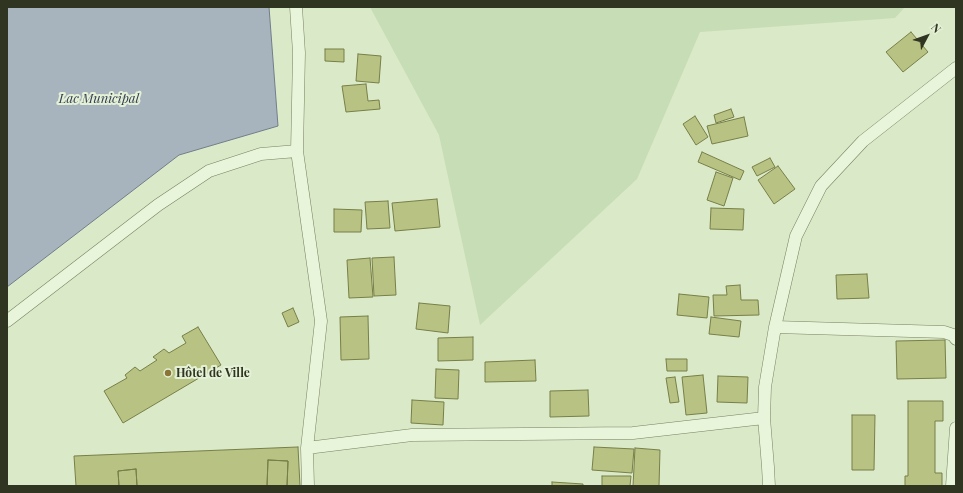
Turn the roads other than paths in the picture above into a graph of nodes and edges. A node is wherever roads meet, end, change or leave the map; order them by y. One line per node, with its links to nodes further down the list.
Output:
1 (296, 7): 3 (street)
2 (956, 68): 5 (street)
3 (297, 151): 4 (street); 9 (street)
4 (7, 321)
5 (775, 327): 6 (street); 7 (street)
6 (956, 339)
7 (764, 418): 9 (street); 11 (street)
8 (956, 428): 12 (street)
9 (308, 448): 10 (street)
10 (308, 486)
11 (768, 486)
12 (952, 486)

